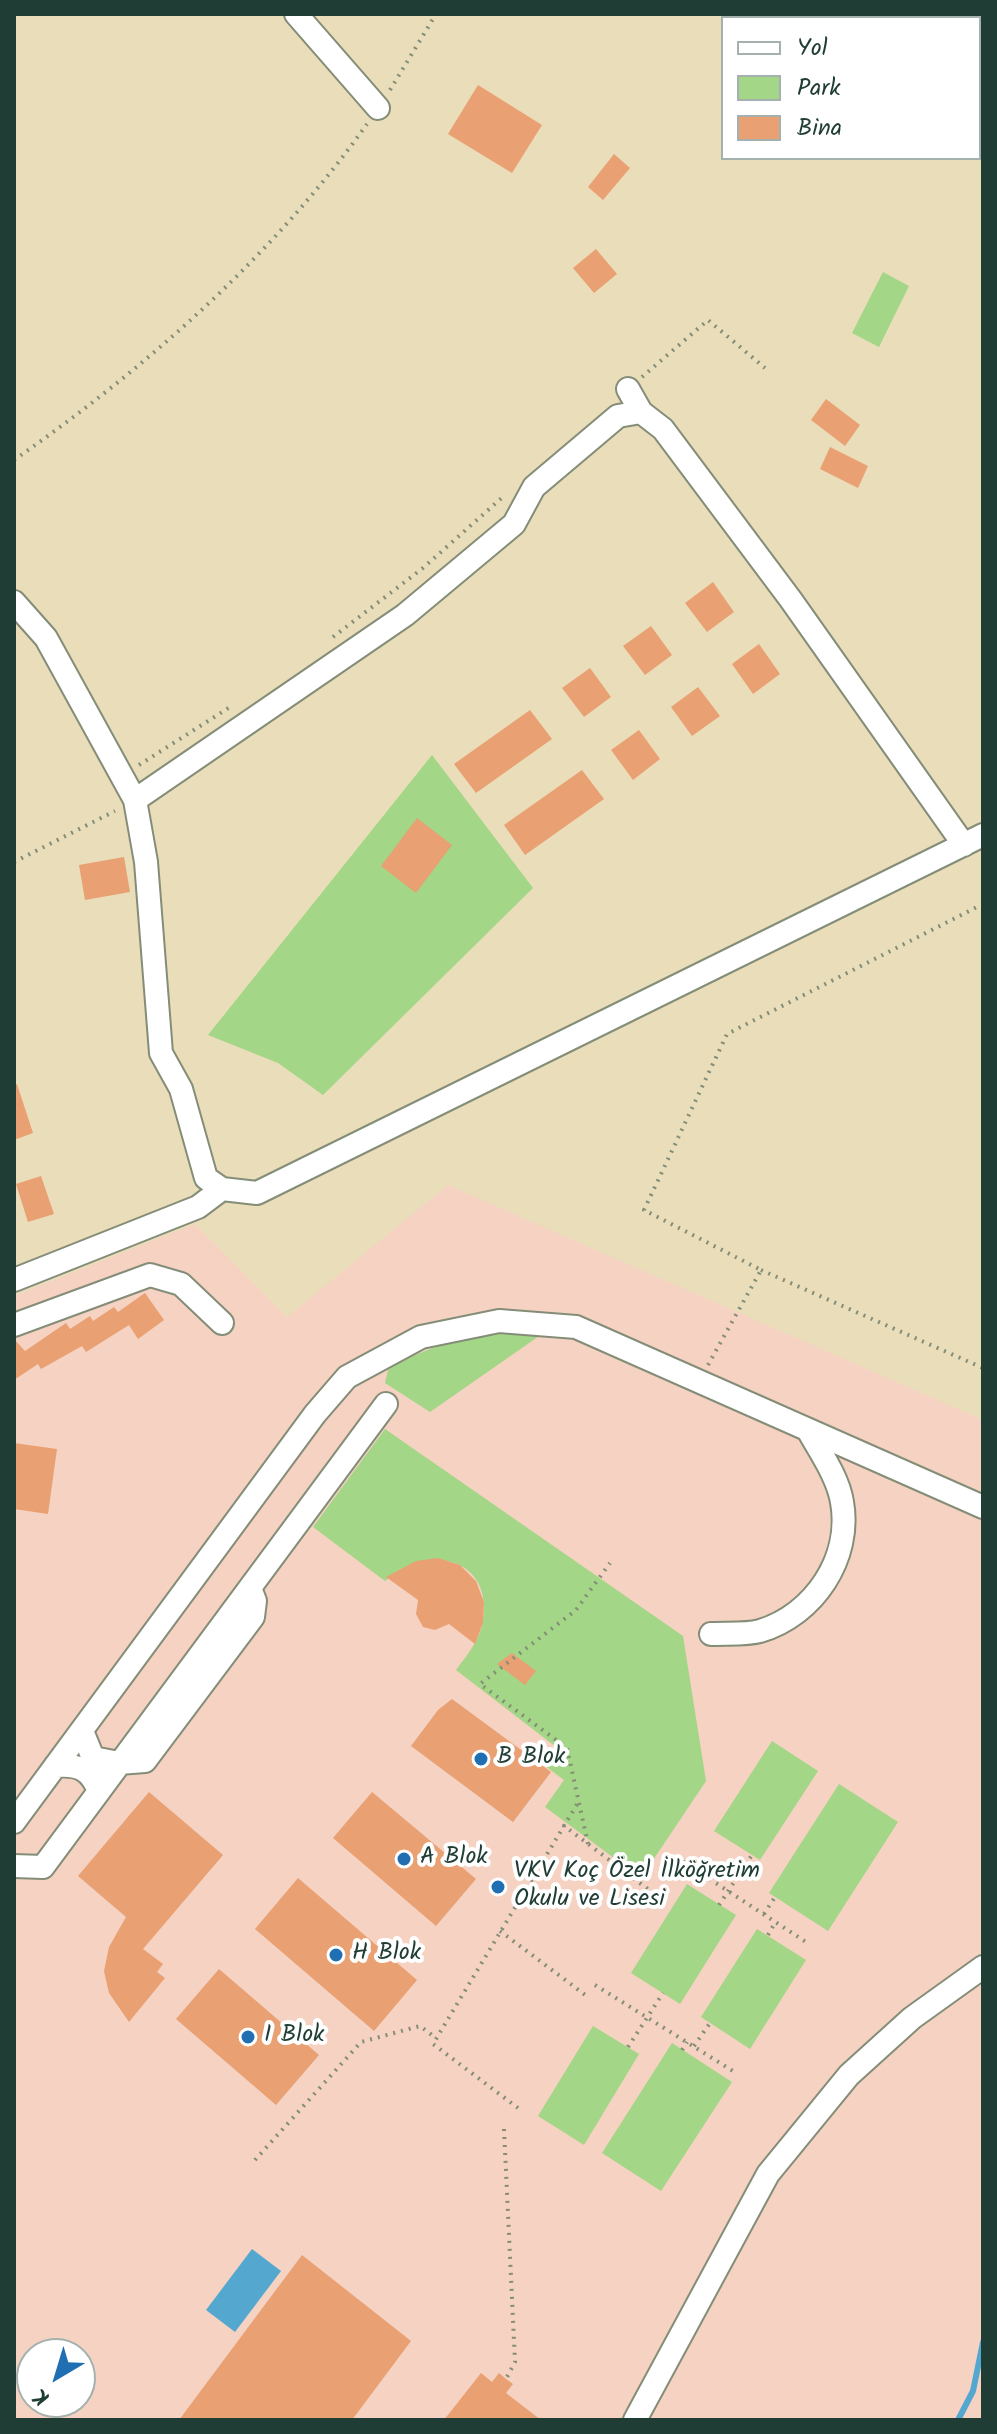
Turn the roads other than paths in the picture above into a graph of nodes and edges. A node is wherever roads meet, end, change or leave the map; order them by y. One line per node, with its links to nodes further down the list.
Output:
1 (296, 14): 2 (street)
2 (378, 108)
3 (628, 389): 4 (street)
4 (641, 412): 6 (street); 7 (street)
5 (14, 602): 6 (street)
6 (135, 800): 8 (street)
7 (973, 840): 8 (street)
8 (222, 1189): 9 (street)
9 (14, 1280)
10 (222, 1323): 11 (street)
11 (14, 1325)
12 (386, 1404): 17 (street)
13 (808, 1430): 14 (street); 15 (street); 16 (street)
14 (983, 1507)
15 (711, 1634)
16 (82, 1731): 17 (street); 18 (street)
17 (119, 1763): 19 (street)
18 (55, 1766): 19 (street); 20 (street)
19 (99, 1791): 21 (street)
20 (14, 1822)
21 (14, 1866)
22 (983, 1967): 23 (street)
23 (635, 2420)

